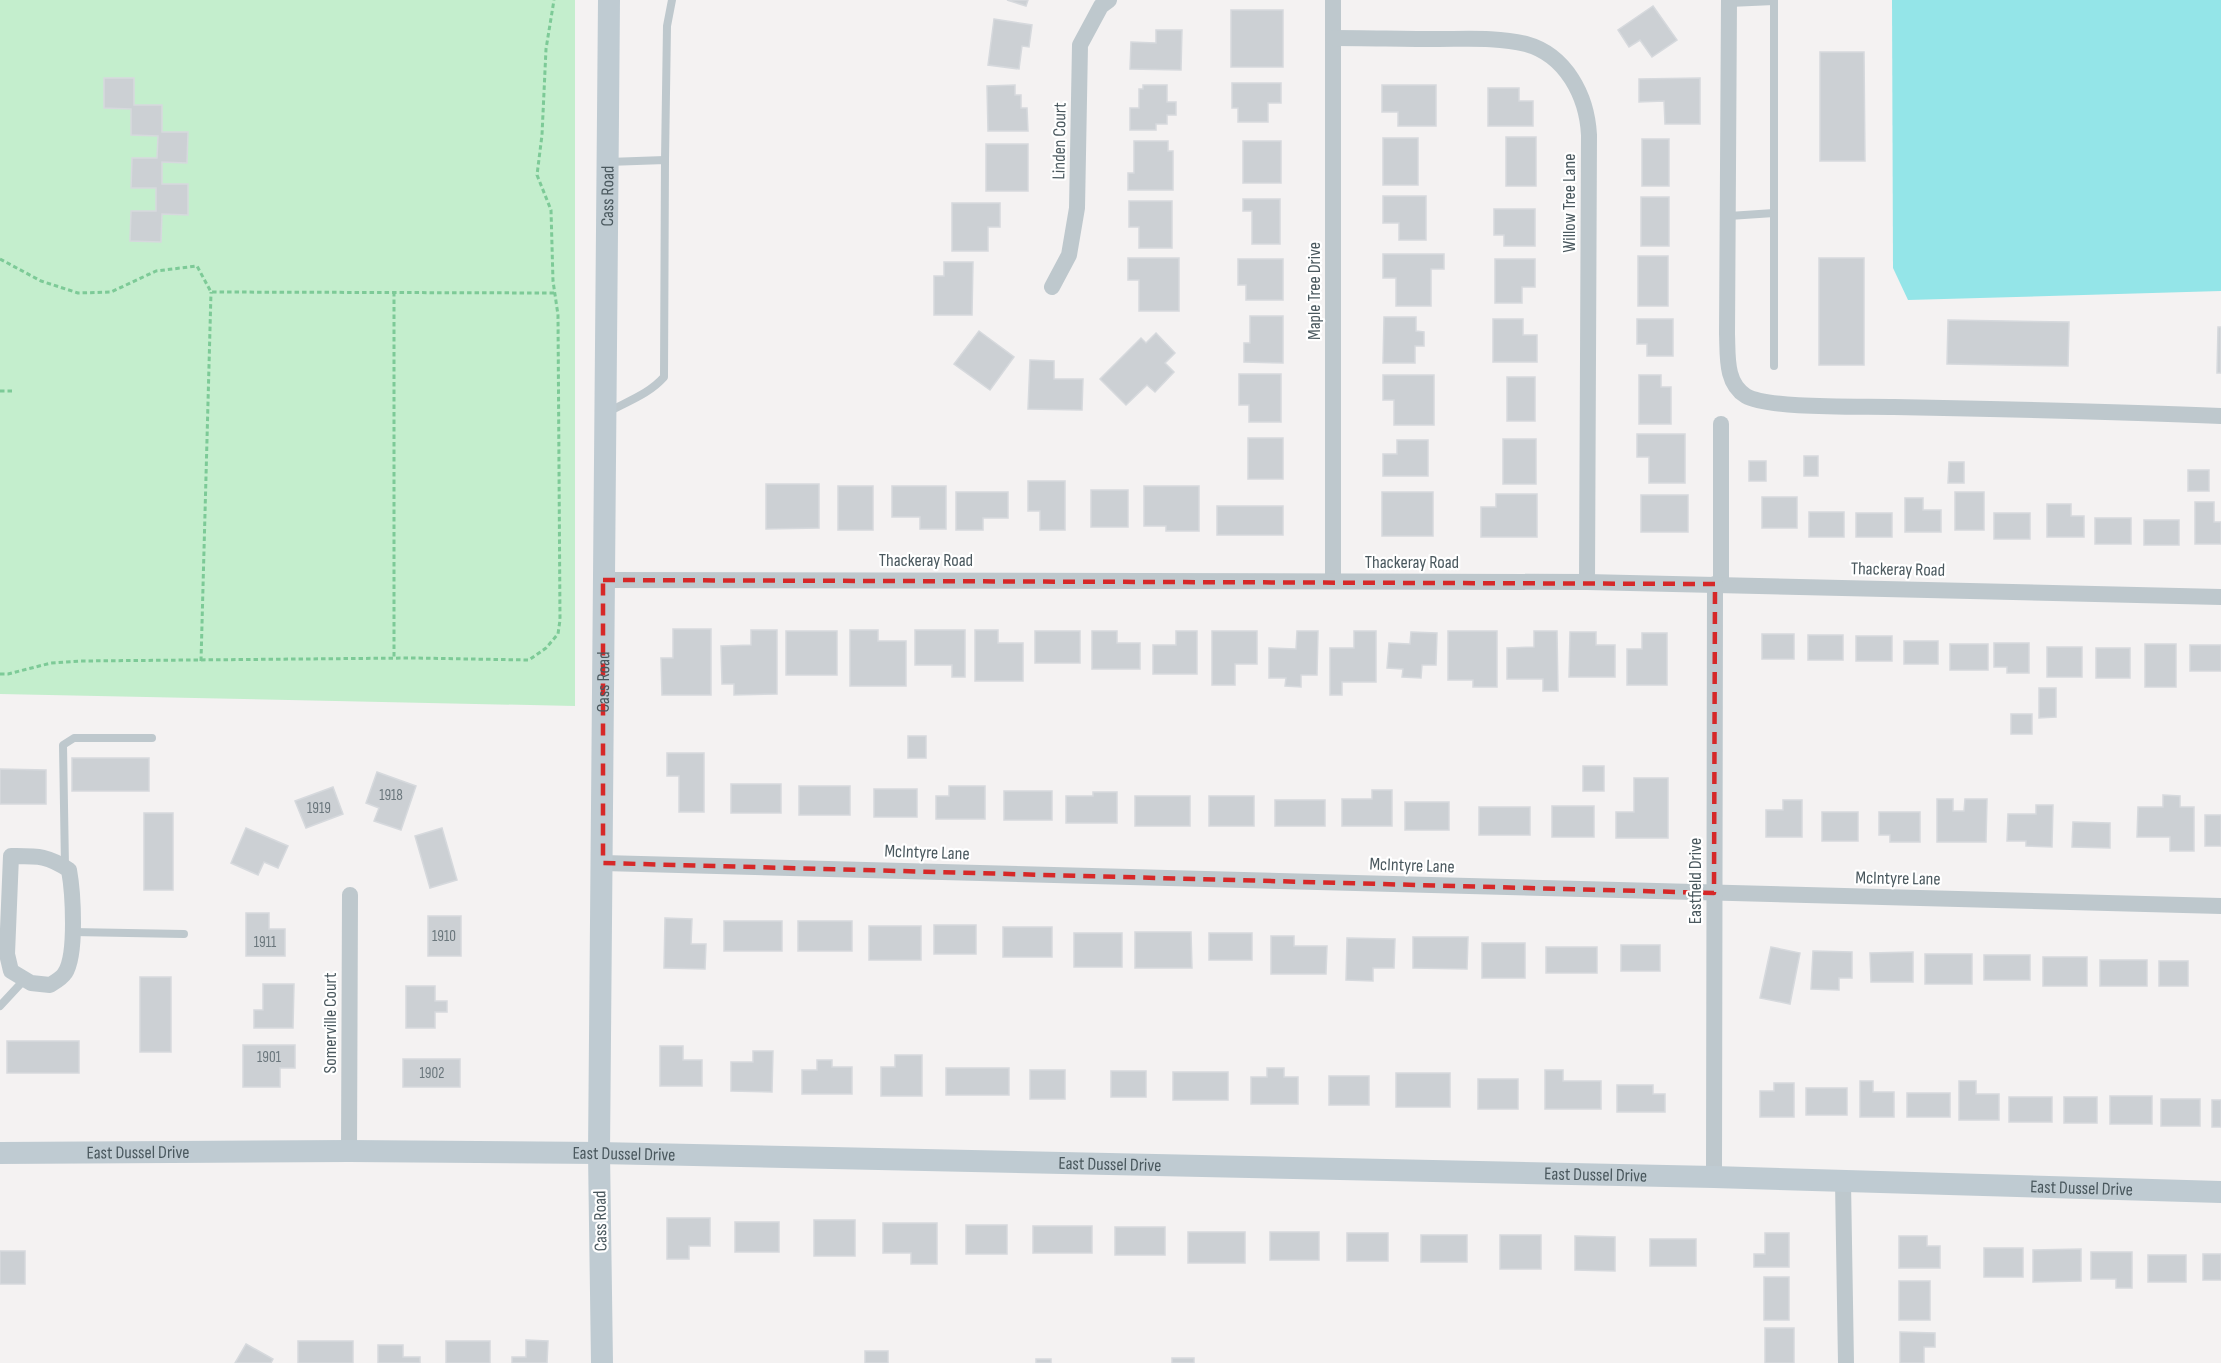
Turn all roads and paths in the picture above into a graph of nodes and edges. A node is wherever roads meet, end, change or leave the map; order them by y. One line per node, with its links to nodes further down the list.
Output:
1 (554, 0): 17 (path)
2 (609, 0): 10 (street, Cass Road)
3 (672, 0): 9 (lane)
4 (1109, 0): 14 (street, Linden Court)
5 (1333, 0): 8 (street, Maple Tree Drive)
6 (1774, 1): 7 (lane); 11 (lane)
7 (1729, 2): 12 (street)
8 (1333, 38): 25 (street, Maple Tree Drive); 26 (street, Willow Tree Lane)
9 (665, 160): 10 (lane); 21 (lane)
10 (607, 162): 21 (street, Cass Road)
11 (1774, 213): 12 (lane); 18 (lane)
12 (1729, 216): 22 (street)
13 (0, 259): 15 (path)
14 (1052, 287)
15 (211, 292): 16 (path); 30 (path)
16 (394, 292): 17 (path); 29 (path)
17 (555, 293): 29 (path)
18 (1774, 366)
19 (12, 391): 20 (path)
20 (0, 392)
21 (606, 413): 24 (street, Cass Road)
22 (2221, 416)
23 (1720, 424): 27 (street, Eastfield Drive)
24 (603, 580): 25 (street, Thackeray Road); 34 (street, Cass Road)
25 (1333, 581): 26 (street, Thackeray Road)
26 (1587, 582): 27 (street, Thackeray Road)
27 (1718, 584): 28 (street, Thackeray Road); 36 (street, Eastfield Drive)
28 (2221, 597)
29 (394, 659): 30 (path)
30 (201, 660): 31 (path)
31 (0, 674)
32 (152, 738): 35 (lane)
33 (5, 856): 35 (street); 41 (street)
34 (603, 863): 36 (street, McIntyre Lane); 45 (street, Cass Road)
35 (65, 867): 39 (street)
36 (1714, 893): 38 (street, McIntyre Lane); 46 (street, Eastfield Drive)
37 (350, 895): 43 (street, Somerville Court)
38 (2221, 906)
39 (72, 932): 40 (lane); 41 (street)
40 (184, 934)
41 (25, 979): 42 (lane)
42 (0, 1006)
43 (349, 1151): 44 (street, East Dussel Drive); 45 (street, East Dussel Drive)
44 (0, 1153)
45 (599, 1153): 46 (street, East Dussel Drive); 49 (street, Cass Road)
46 (1714, 1177): 47 (street, East Dussel Drive)
47 (1843, 1182): 48 (street, East Dussel Drive); 50 (street)
48 (2221, 1192)
49 (602, 1363)
50 (1846, 1363)

